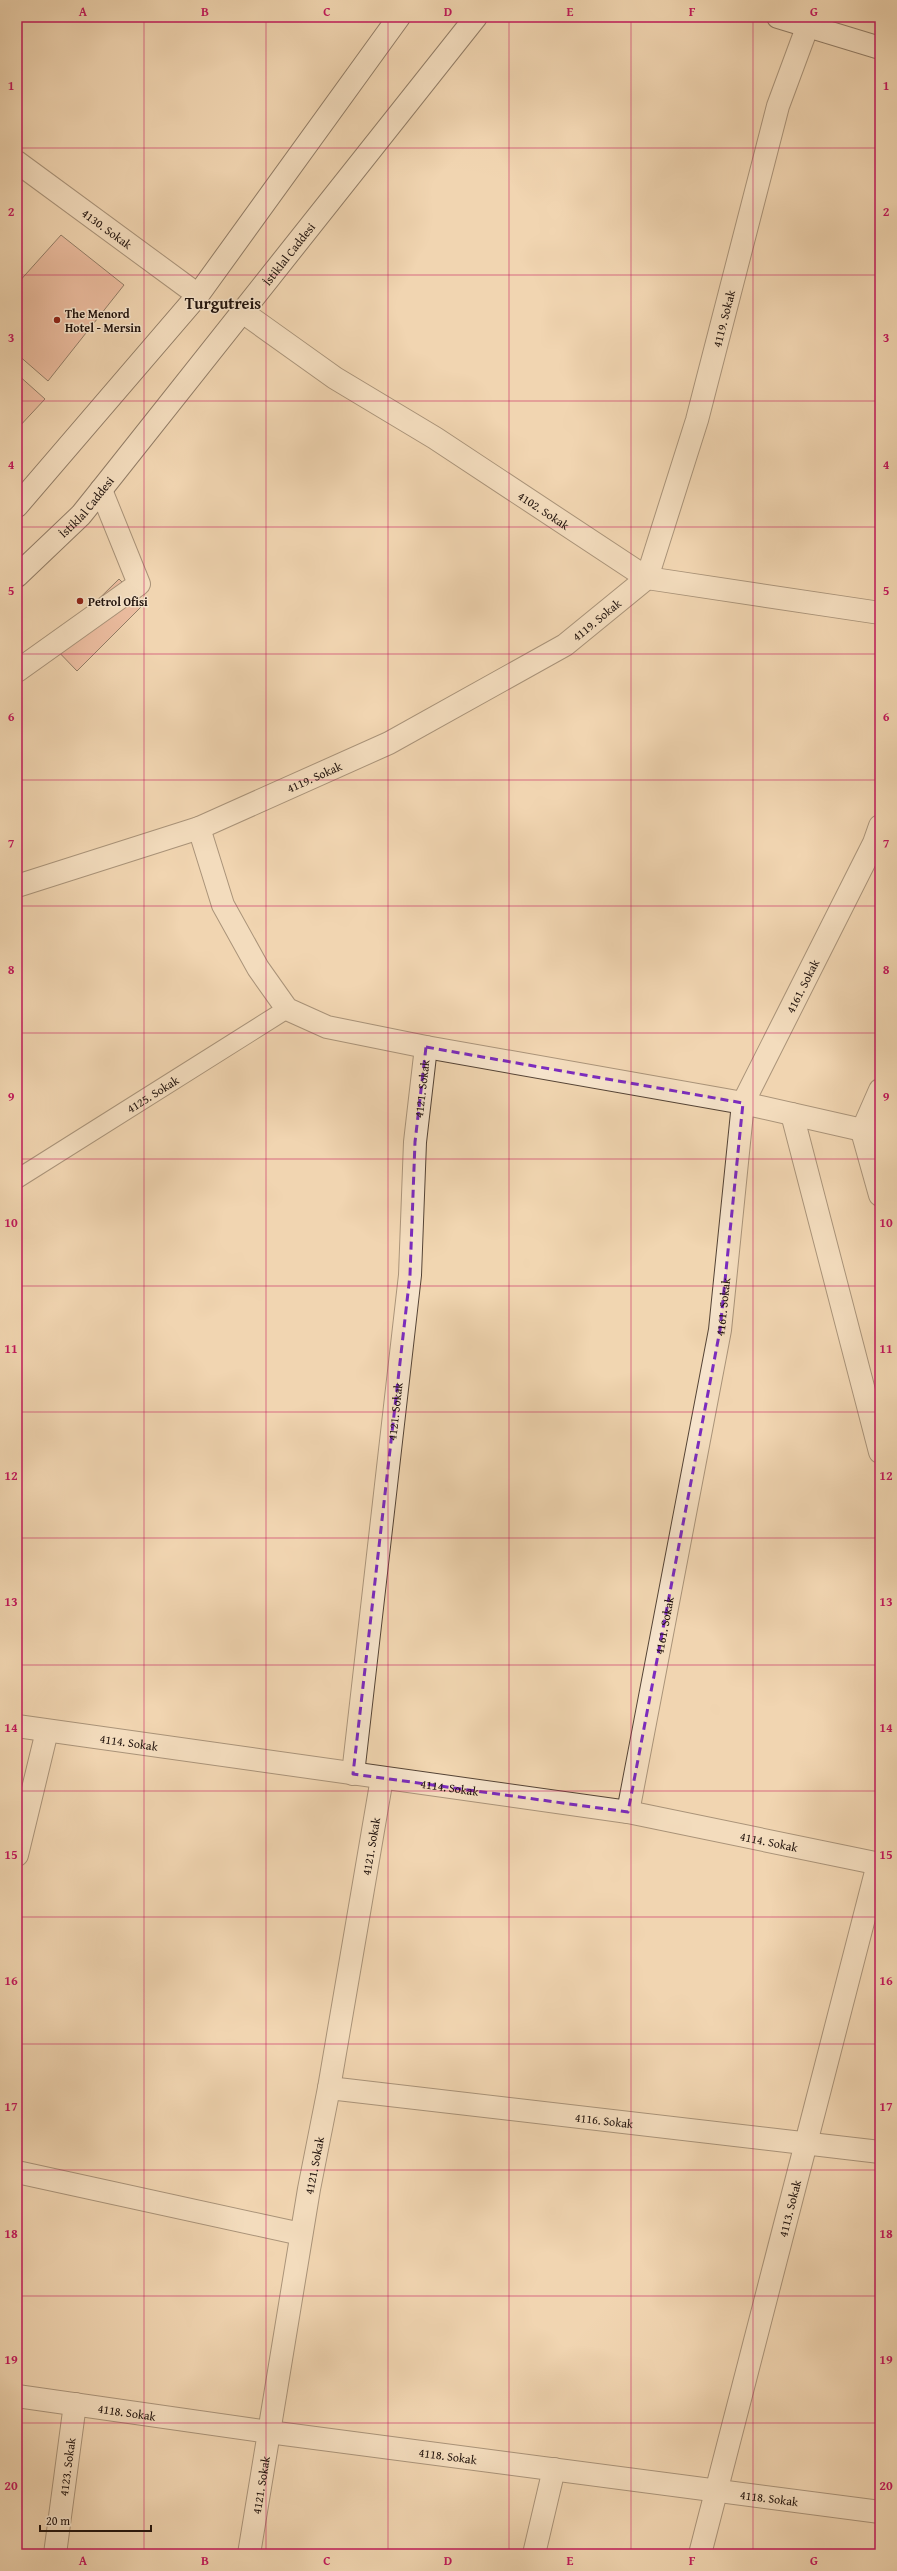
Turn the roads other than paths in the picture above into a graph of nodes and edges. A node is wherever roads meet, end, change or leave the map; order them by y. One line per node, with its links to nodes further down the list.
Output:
1 (399, 17): 7 (street)
2 (476, 17): 8 (street, İstiklal Caddesi)
3 (778, 17): 4 (street)
4 (808, 26): 5 (street); 12 (street, 4119. Sokak)
5 (878, 43)
6 (17, 162): 7 (street, 4130. Sokak)
7 (198, 295): 10 (street)
8 (244, 313): 9 (street, İstiklal Caddesi); 12 (street, 4102. Sokak)
9 (101, 490): 11 (street, İstiklal Caddesi); 14 (street)
10 (17, 506)
11 (17, 576)
12 (647, 578): 13 (street, 4102. Sokak); 16 (street, 4119. Sokak)
13 (880, 613)
14 (17, 671)
15 (880, 826): 21 (street, 4161. Sokak)
16 (198, 828): 17 (street, 4119. Sokak); 18 (street)
17 (17, 886)
18 (287, 1009): 19 (street); 24 (lane, 4125. Sokak)
19 (426, 1047): 21 (street); 29 (street, 4121. Sokak)
20 (880, 1090): 23 (street)
21 (743, 1103): 22 (street); 31 (street, 4161. Sokak)
22 (792, 1114): 23 (street); 26 (street)
23 (871, 1133): 25 (street)
24 (17, 1179)
25 (880, 1196)
26 (880, 1452)
27 (17, 1726): 28 (street, 4114. Sokak)
28 (47, 1731): 29 (street, 4114. Sokak); 32 (street)
29 (353, 1774): 30 (street, 4114. Sokak)
30 (382, 1778): 31 (street, 4114. Sokak); 34 (street, 4121. Sokak)
31 (628, 1812): 33 (street, 4114. Sokak)
32 (17, 1855)
33 (879, 1864): 35 (street, 4113. Sokak)
34 (329, 2088): 35 (street, 4116. Sokak); 38 (street, 4121. Sokak)
35 (807, 2142): 36 (street, 4116. Sokak); 43 (street, 4113. Sokak)
36 (880, 2152)
37 (17, 2172): 38 (street)
38 (301, 2234): 41 (street, 4121. Sokak)
39 (17, 2396): 40 (street, 4118. Sokak)
40 (75, 2404): 41 (street, 4118. Sokak); 45 (street, 4123. Sokak)
41 (269, 2432): 42 (street, 4118. Sokak); 46 (street, 4121. Sokak)
42 (554, 2469): 43 (street, 4118. Sokak); 47 (street)
43 (717, 2491): 44 (street, 4118. Sokak); 48 (street, 4113. Sokak)
44 (880, 2512)
45 (54, 2554)
46 (249, 2554)
47 (534, 2554)
48 (700, 2554)

